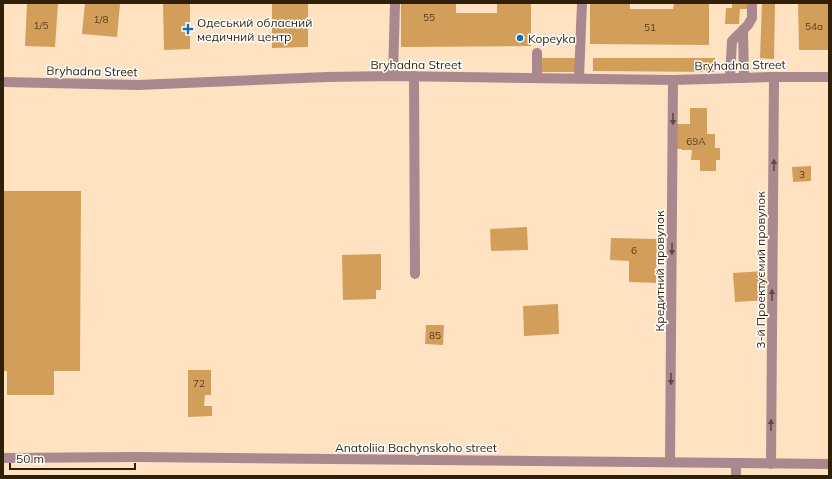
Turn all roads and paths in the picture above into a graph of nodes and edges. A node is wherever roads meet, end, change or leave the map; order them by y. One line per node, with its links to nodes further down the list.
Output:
1 (395, 3): 6 (street)
2 (582, 3): 11 (street)
3 (752, 3): 4 (street)
4 (743, 30): 12 (street); 13 (street)
5 (537, 53): 10 (street)
6 (393, 76): 7 (street, Bryhadna Street); 15 (street, Bryhadna Street)
7 (414, 76): 10 (street, Bryhadna Street); 16 (street)
8 (774, 77): 9 (street, Bryhadna Street); 13 (street, Bryhadna Street); 20 (street, 3-й Проектуємий провулок, one-way to 8)
9 (829, 77)
10 (537, 78): 11 (street, Bryhadna Street)
11 (579, 78): 14 (street, Bryhadna Street)
12 (730, 78): 13 (street, Bryhadna Street); 14 (street, Bryhadna Street)
13 (744, 78)
14 (673, 80): 18 (street, Кредитний провулок, one-way to 18)
15 (3, 82)
16 (415, 274)
17 (3, 458): 18 (street, Anatoliia Bachynskoho street)
18 (670, 462): 19 (street, Anatoliia Bachynskoho street)
19 (736, 463): 20 (street, Anatoliia Bachynskoho street); 22 (street)
20 (771, 464): 21 (street, Anatoliia Bachynskoho street)
21 (829, 464)
22 (736, 476)

